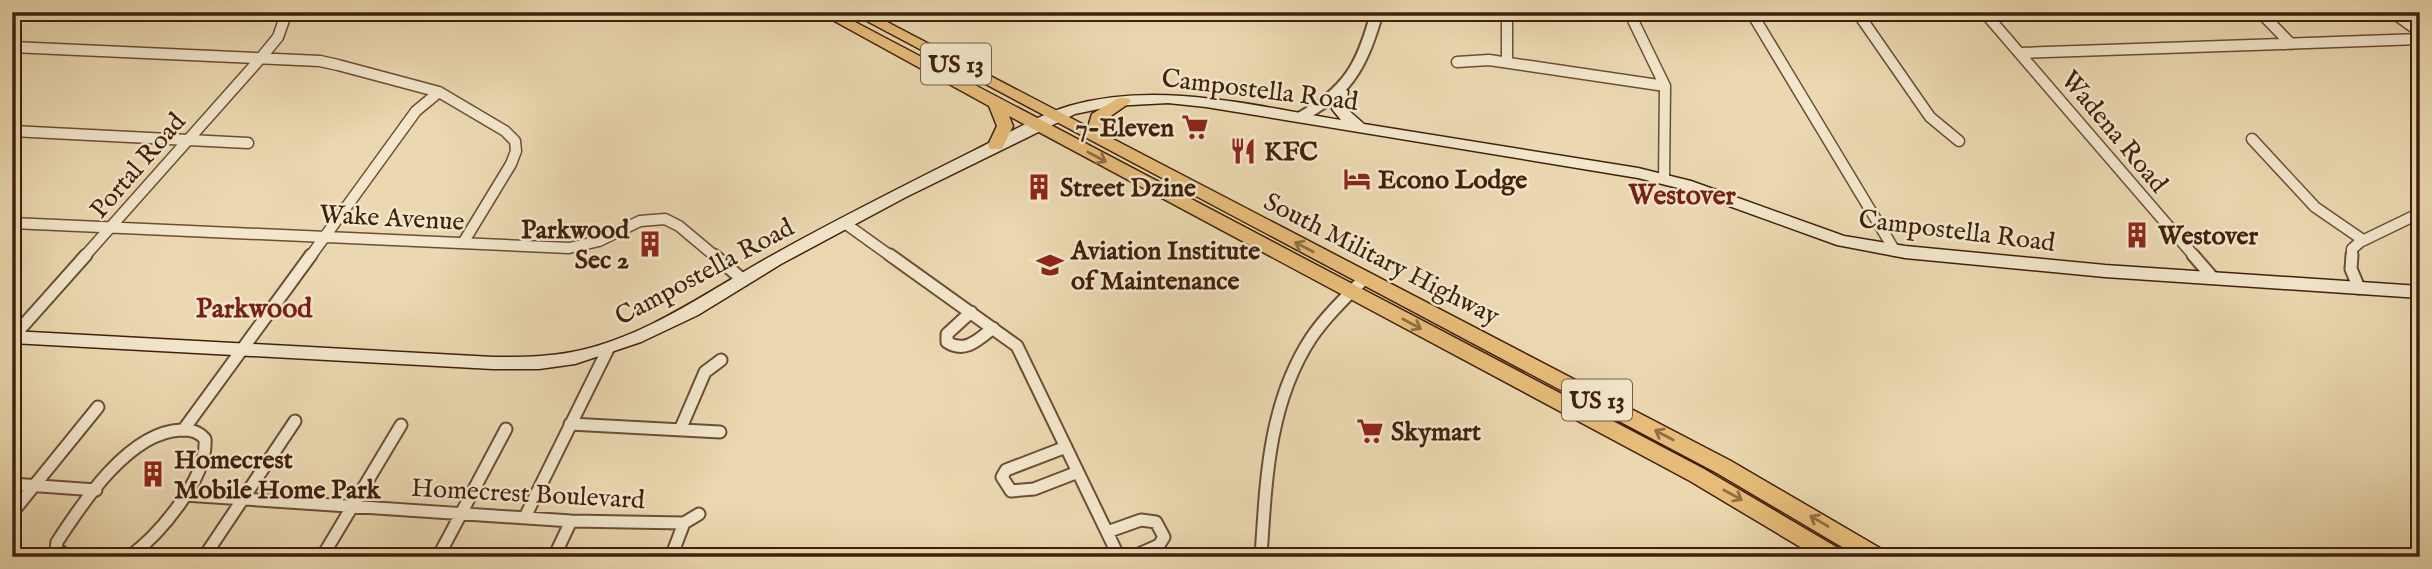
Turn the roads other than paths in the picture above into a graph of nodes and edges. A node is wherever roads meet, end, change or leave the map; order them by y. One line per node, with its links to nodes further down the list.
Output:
1 (825, 12): 24 (main road, South Military Highway / US 13)
2 (857, 12): 25 (main road, South Military Highway / US 13)
3 (1377, 12): 21 (street)
4 (1507, 12): 19 (street)
5 (1629, 12): 20 (street)
6 (1751, 12): 44 (street)
7 (1857, 12): 32 (street)
8 (1984, 12): 16 (street, Wadena Road)
9 (2260, 12): 14 (street)
10 (2392, 12): 12 (street)
11 (285, 17): 17 (street, Portal Road)
12 (2420, 32)
13 (2420, 39): 14 (street)
14 (2291, 44): 16 (street)
15 (12, 47): 17 (street)
16 (2021, 54): 45 (street, Wadena Road)
17 (260, 59): 22 (street); 30 (street, Portal Road)
18 (1457, 62): 19 (street)
19 (1507, 62): 20 (street)
20 (1665, 86): 36 (street)
21 (1341, 91): 26 (street); 28 (main road)
22 (439, 92): 41 (street); 43 (street)
23 (1123, 101): 25 (main road, Campostella Road); 26 (main road, Campostella Road); 34 (main road)
24 (996, 103): 27 (main road, South Military Highway / US 13); 35 (main road)
25 (1055, 116): 27 (main road, Campostella Road); 34 (main road, South Military Highway / US 13)
26 (1300, 117): 28 (main road, Campostella Road)
27 (1037, 125): 35 (main road, Campostella Road); 47 (main road, South Military Highway / US 13, one-way to 47)
28 (1362, 127): 36 (main road, Campostella Road)
29 (12, 131): 30 (street)
30 (187, 139): 33 (street); 40 (street, Portal Road)
31 (2252, 139): 42 (street)
32 (1959, 141)
33 (248, 143)
34 (1107, 143): 47 (main road, South Military Highway / US 13, one-way to 34)
35 (996, 145): 39 (main road, Campostella Road)
36 (1664, 179): 44 (main road, Campostella Road)
37 (2420, 213): 42 (street)
38 (12, 223): 40 (street, Wake Avenue)
39 (846, 224): 46 (main road, Campostella Road); 50 (street)
40 (109, 228): 41 (street, Wake Avenue); 52 (street, Portal Road)
41 (325, 236): 43 (street, Wake Avenue); 54 (street)
42 (2363, 240): 48 (street)
43 (463, 243): 46 (street, Wake Avenue)
44 (1895, 251): 45 (main road, Campostella Road)
45 (2213, 278): 48 (main road, Campostella Road)
46 (743, 280): 53 (main road, Campostella Road)
47 (1358, 285): 88 (street); 89 (main road, South Military Highway / US 13, one-way to 89); 90 (main road, South Military Highway / US 13, one-way to 47)
48 (2359, 288): 49 (main road, Campostella Road)
49 (2420, 292)
50 (971, 312): 51 (street); 51 (street)
51 (993, 328): 64 (street)
52 (13, 337): 54 (main road, Campostella Road)
53 (608, 349): 54 (main road, Campostella Road); 58 (street)
54 (241, 350): 60 (street)
55 (721, 360): 62 (street)
56 (98, 407): 67 (street)
57 (295, 421): 70 (street)
58 (570, 424): 62 (street); 75 (street)
59 (401, 425): 71 (street)
60 (184, 429): 68 (street); 69 (street)
61 (506, 429): 73 (street)
62 (680, 430): 63 (street)
63 (720, 432)
64 (1066, 447): 65 (street); 65 (street)
65 (1078, 472): 78 (street)
66 (12, 484): 67 (street)
67 (35, 486): 68 (street); 72 (street)
68 (96, 490): 79 (street)
69 (184, 495): 70 (street, Homecrest Boulevard); 80 (street)
70 (245, 498): 71 (street, Homecrest Boulevard); 81 (street)
71 (353, 505): 73 (street, Homecrest Boulevard); 82 (street)
72 (12, 513)
73 (462, 513): 75 (street, Homecrest Boulevard); 83 (street)
74 (699, 514): 77 (street)
75 (525, 517): 76 (street, Homecrest Boulevard)
76 (570, 521): 77 (street, Homecrest Boulevard); 84 (street)
77 (684, 523): 85 (street)
78 (1107, 532): 86 (street); 87 (street)
79 (71, 557)
80 (129, 557)
81 (204, 557)
82 (322, 557)
83 (438, 557)
84 (554, 557)
85 (671, 557)
86 (1119, 557)
87 (1132, 557)
88 (1261, 557)
89 (1836, 557)
90 (1878, 557)

